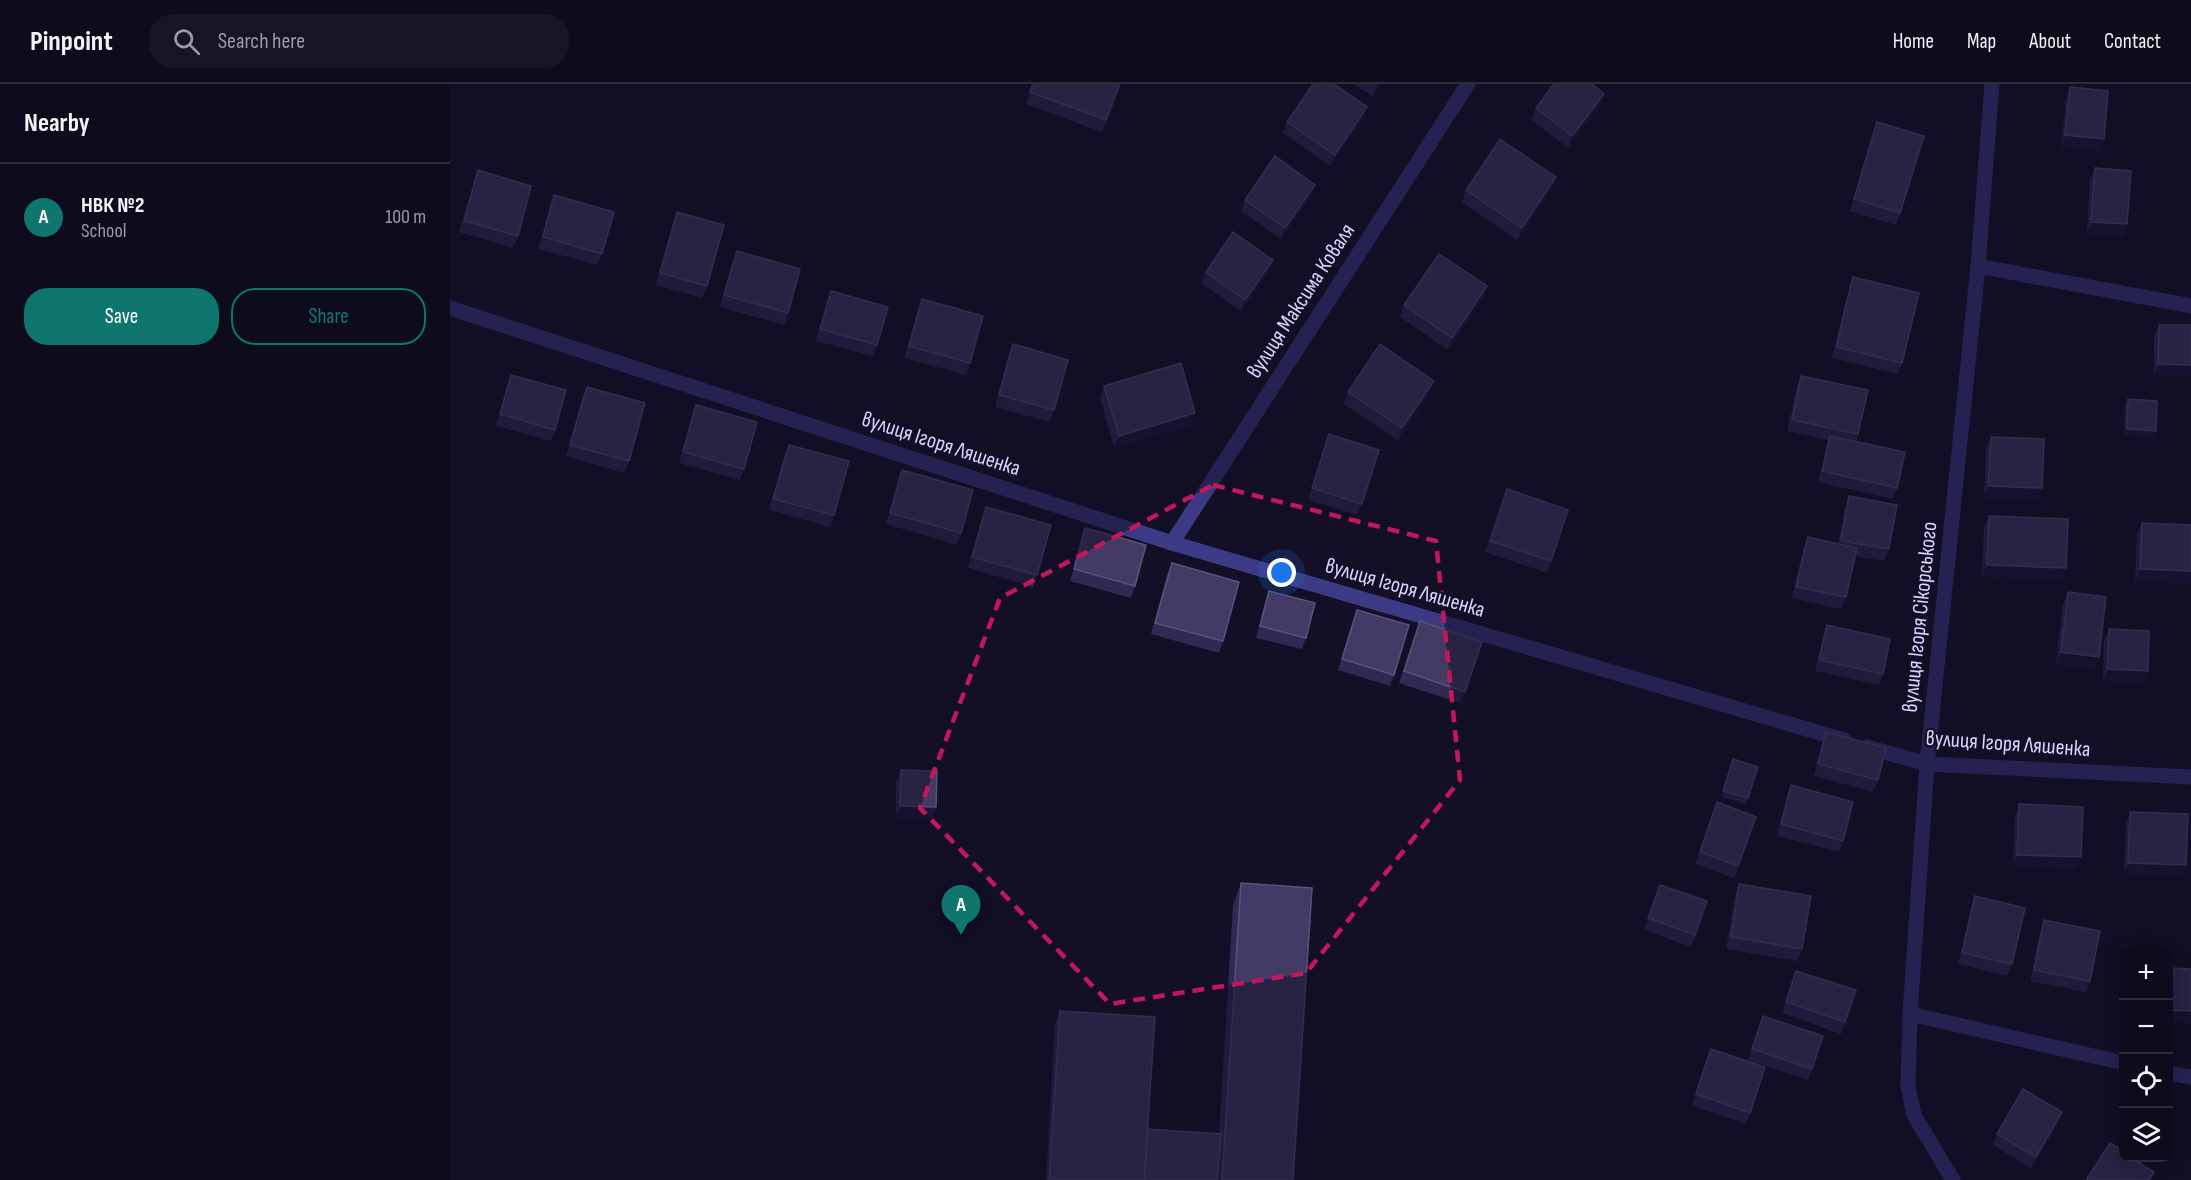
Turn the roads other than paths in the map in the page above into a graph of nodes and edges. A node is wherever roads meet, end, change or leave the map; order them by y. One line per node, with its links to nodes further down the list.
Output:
1 (1468, 84): 6 (street, вулиця Максима Коваля)
2 (1992, 84): 3 (street, вулиця Ігоря Сікорського)
3 (1978, 266): 4 (street); 7 (street, вулиця Ігоря Сікорського)
4 (2191, 306)
5 (450, 308): 6 (street, вулиця Ігоря Ляшенка)
6 (1172, 543): 7 (street, вулиця Ігоря Ляшенка)
7 (1927, 764): 8 (street, вулиця Ігоря Ляшенка); 9 (street, вулиця Ігоря Сікорського)
8 (2191, 777)
9 (1910, 1014): 10 (street); 13 (street, вулиця Ігоря Сікорського)
10 (2119, 1063)
11 (2173, 1074): 12 (street)
12 (2191, 1077)
13 (1953, 1180)

